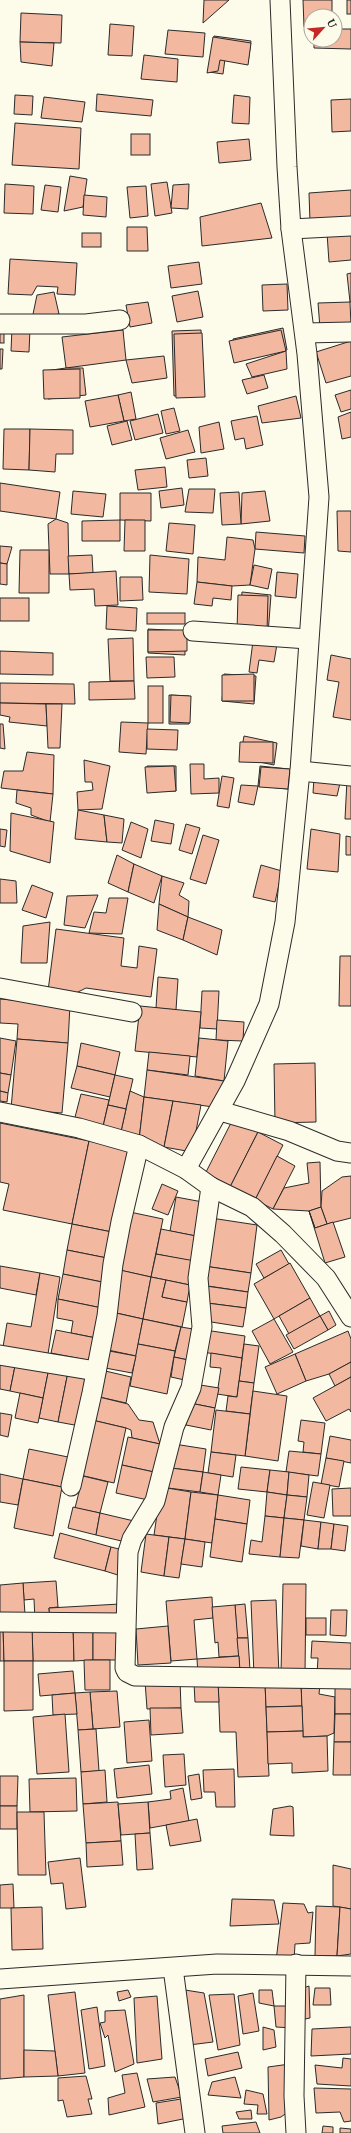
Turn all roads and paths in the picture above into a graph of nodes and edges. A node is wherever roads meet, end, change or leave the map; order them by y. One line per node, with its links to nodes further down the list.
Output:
1 (280, 0): 3 (street)
2 (351, 226): 3 (street)
3 (291, 229): 7 (street)
4 (120, 320): 5 (street)
5 (0, 324)
6 (351, 332): 7 (street)
7 (305, 333): 9 (street)
8 (192, 631): 9 (street)
9 (308, 640): 10 (street)
10 (300, 771): 11 (street); 14 (street)
11 (351, 776)
12 (0, 988): 13 (street)
13 (132, 1012)
14 (220, 1111): 17 (street); 18 (street)
15 (0, 1112): 16 (street)
16 (139, 1145): 18 (street); 22 (street)
17 (351, 1153)
18 (186, 1169): 19 (street)
19 (211, 1187): 20 (street); 24 (street)
20 (351, 1317)
21 (0, 1355): 22 (street)
22 (96, 1371): 23 (street)
23 (71, 1486)
24 (126, 1611): 25 (street); 26 (street)
25 (0, 1622)
26 (351, 1679)
27 (296, 1964): 28 (street); 29 (street); 32 (street)
28 (351, 1966)
29 (173, 1968): 30 (street); 31 (street)
30 (0, 1979)
31 (195, 2133)
32 (296, 2133)

